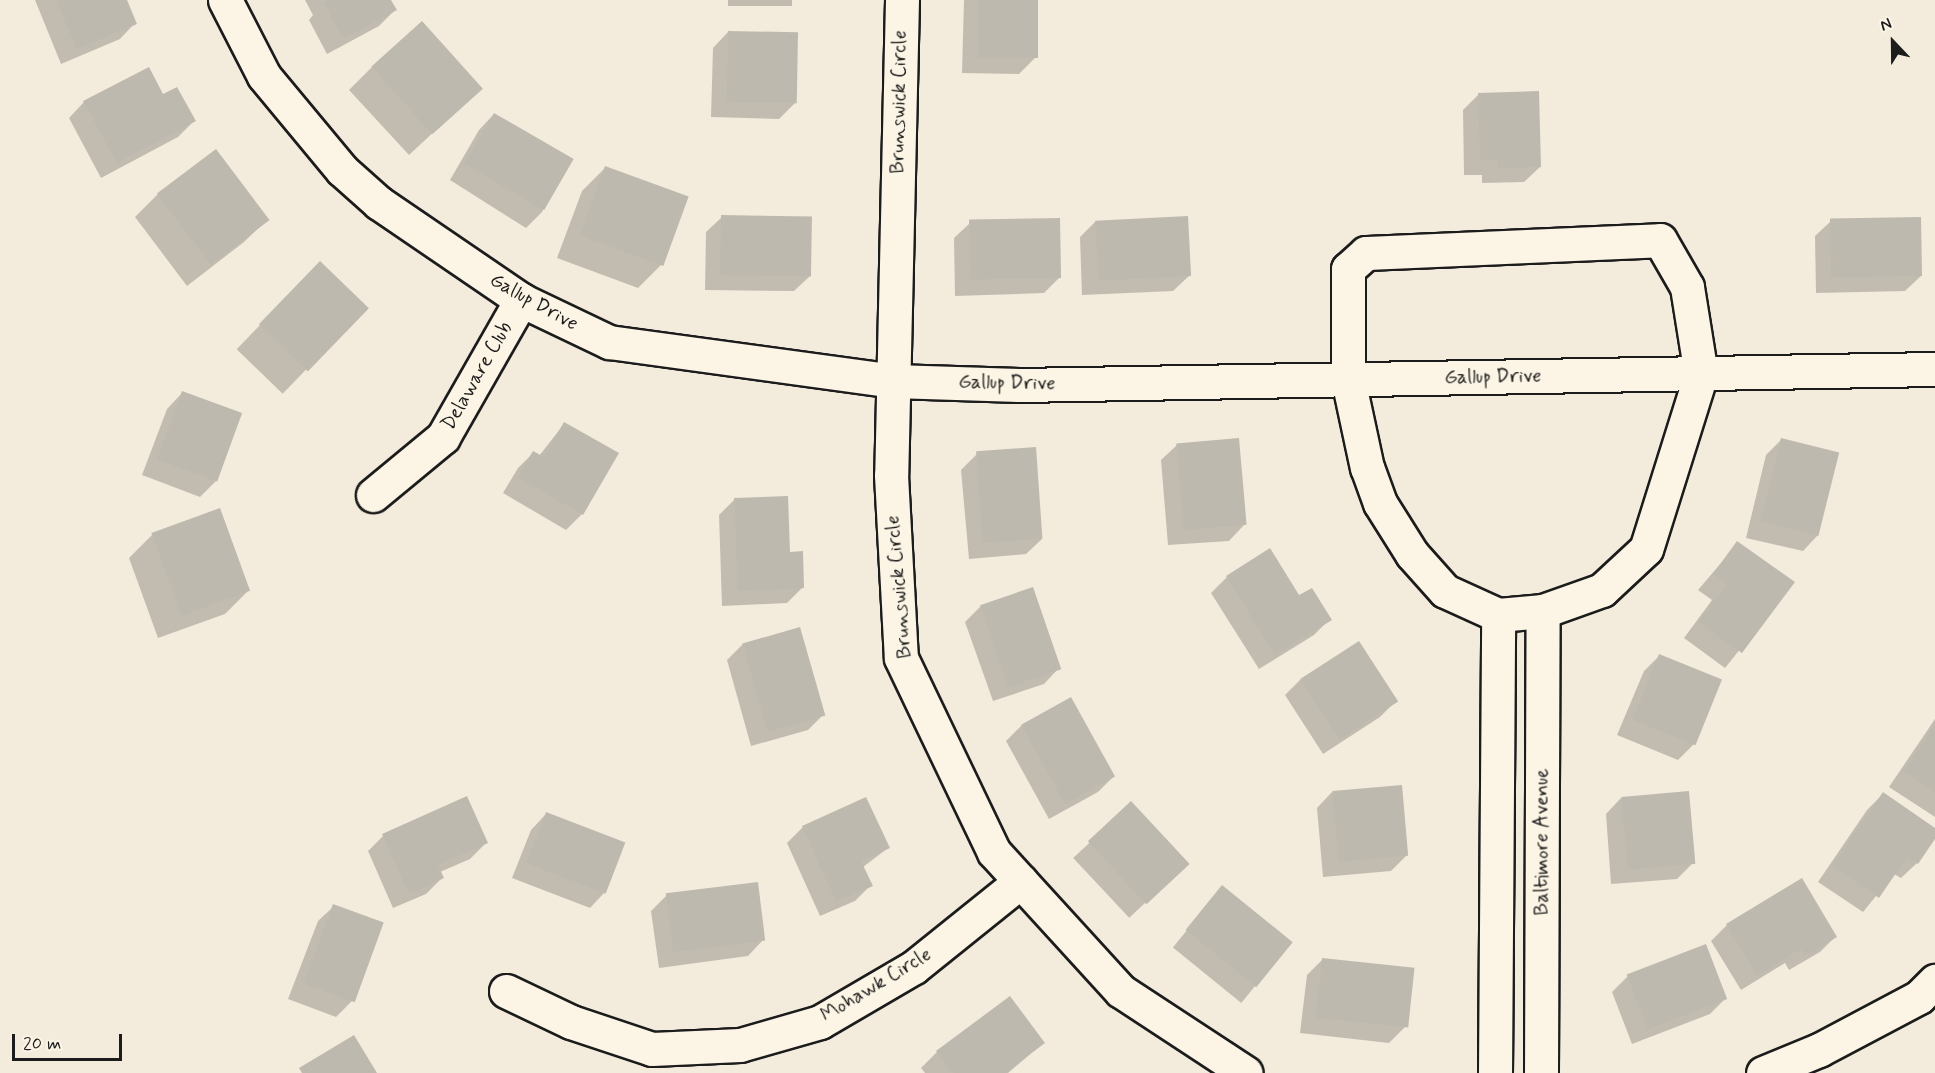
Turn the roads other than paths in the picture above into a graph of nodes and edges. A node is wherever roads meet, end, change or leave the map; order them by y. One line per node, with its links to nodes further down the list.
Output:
1 (225, 0): 3 (street, Gallup Drive)
2 (902, 0): 7 (street, Brunswick Circle)
3 (521, 300): 7 (street, Gallup Drive); 8 (street, Delaware Club)
4 (1935, 369): 5 (street, Gallup Drive)
5 (1701, 374): 6 (street, Gallup Drive); 6 (street); 9 (street)
6 (1348, 379): 7 (street, Gallup Drive); 10 (street)
7 (893, 381): 11 (street, Brunswick Circle)
8 (374, 495)
9 (1543, 611): 10 (street); 16 (street, Baltimore Avenue)
10 (1498, 615): 15 (street)
11 (1021, 881): 13 (street, Mohawk Circle); 14 (street, Brunswick Circle)
12 (1935, 981): 17 (street)
13 (506, 991)
14 (1246, 1073)
15 (1495, 1073)
16 (1541, 1073)
17 (1763, 1073)

